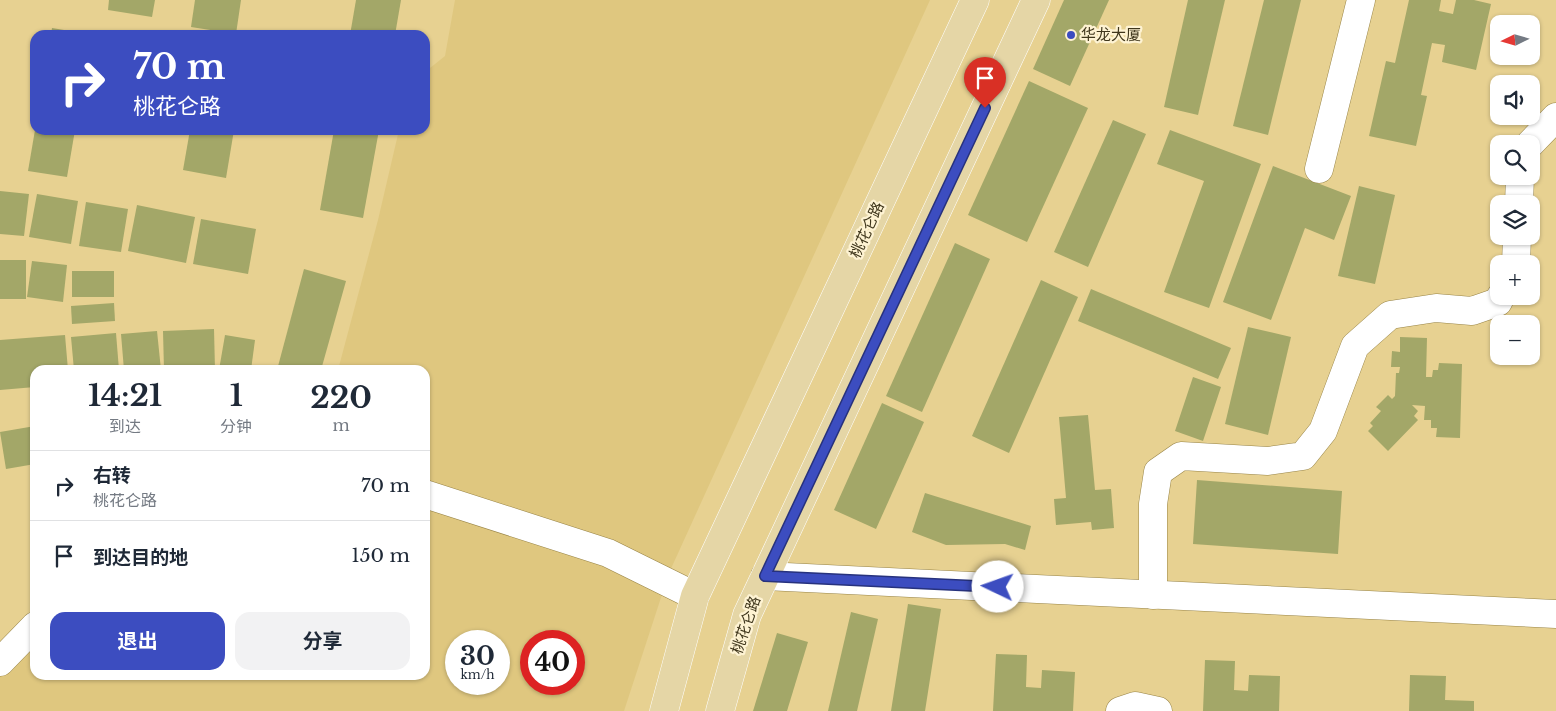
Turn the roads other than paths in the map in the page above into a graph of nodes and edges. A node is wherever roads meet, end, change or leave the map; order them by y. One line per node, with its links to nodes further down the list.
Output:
1 (975, 0): 11 (main road, 桃花仑路)
2 (1036, 0): 9 (main road, 桃花仑路)
3 (1361, 0): 6 (street)
4 (1556, 117): 5 (street)
5 (1539, 135)
6 (1319, 169)
7 (1490, 305): 10 (street)
8 (430, 496): 11 (street)
9 (765, 576): 10 (street); 16 (main road, 桃花仑路)
10 (1153, 595): 12 (street)
11 (695, 596): 15 (main road, 桃花仑路)
12 (1556, 614)
13 (30, 631): 14 (street)
14 (0, 662)
15 (664, 711)
16 (720, 711)
17 (1120, 711): 18 (street)
18 (1158, 711)

